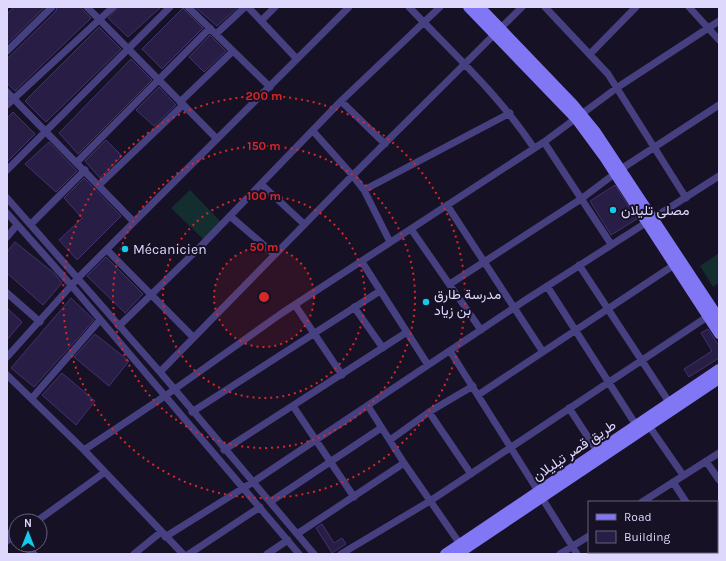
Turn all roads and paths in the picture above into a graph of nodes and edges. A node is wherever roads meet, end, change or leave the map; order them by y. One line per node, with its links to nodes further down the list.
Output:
1 (52, 7): 27 (street)
2 (87, 7): 17 (street)
3 (113, 7): 17 (street)
4 (170, 7): 26 (street)
5 (188, 7): 22 (street)
6 (246, 7): 18 (street); 24 (street)
7 (275, 7): 18 (street)
8 (349, 7): 30 (street)
9 (408, 7): 20 (street)
10 (440, 7): 20 (street)
11 (468, 7): 23 (main road)
12 (480, 7): 23 (main road)
13 (522, 7): 23 (street)
14 (545, 7): 29 (street)
15 (636, 7): 29 (street)
16 (689, 7): 21 (street)
17 (99, 20): 26 (street); 36 (street)
18 (261, 21): 30 (street)
19 (719, 21): 21 (street)
20 (424, 23): 31 (street); 37 (street)
21 (709, 27): 25 (street); 34 (street)
22 (210, 28): 24 (street); 32 (street)
23 (497, 30): 31 (street); 42 (main road)
24 (216, 34): 28 (street)
25 (719, 40)
26 (128, 49): 32 (street); 43 (street)
27 (7, 50)
28 (232, 50): 33 (street); 38 (street)
29 (590, 54): 34 (street)
30 (296, 58): 33 (street)
31 (464, 62): 41 (street); 47 (street)
32 (159, 81): 38 (street); 50 (street)
33 (270, 86): 45 (street)
34 (618, 87): 42 (street); 49 (street)
35 (7, 92): 36 (street)
36 (14, 98): 39 (street); 43 (street)
37 (341, 101): 44 (street); 47 (street)
38 (182, 103): 45 (street); 57 (street)
39 (7, 105)
40 (719, 105): 49 (street)
41 (510, 113): 48 (street); 58 (street)
42 (579, 117): 46 (street); 53 (main road)
43 (46, 131): 50 (street); 51 (street)
44 (312, 131): 54 (street); 56 (street)
45 (217, 139): 66 (street)
46 (544, 142): 48 (street); 61 (street)
47 (385, 144): 54 (street)
48 (534, 148): 62 (street)
49 (655, 148): 53 (street); 60 (street)
50 (77, 162): 52 (street)
51 (7, 170)
52 (85, 170): 57 (street); 67 (street)
53 (618, 172): 61 (street); 65 (main road)
54 (353, 176): 58 (street); 68 (street)
55 (719, 177): 60 (street)
56 (261, 184): 64 (street); 68 (street)
57 (99, 185): 66 (street)
58 (364, 190): 72 (street)
59 (7, 198): 67 (street)
60 (686, 198): 65 (street)
61 (581, 199): 73 (street); 76 (street)
62 (447, 205): 70 (street); 76 (street)
63 (7, 213): 69 (street)
64 (230, 216): 75 (street); 86 (street)
65 (650, 221): 73 (street); 79 (main road); 91 (main road)
66 (134, 222): 74 (street)
67 (31, 224): 80 (street)
68 (304, 224): 75 (street)
69 (17, 225): 71 (street); 82 (street)
70 (411, 229): 72 (street); 81 (street)
71 (7, 237)
72 (390, 242): 77 (street)
73 (612, 244): 78 (street)
74 (107, 250): 80 (street); 86 (street)
75 (274, 254): 100 (street)
76 (485, 261): 81 (street); 89 (street)
77 (362, 262): 84 (street); 87 (street)
78 (580, 265): 83 (street); 90 (street)
79 (674, 265): 90 (street); 91 (main road)
80 (78, 278): 82 (street); 94 (street)
81 (450, 284): 95 (street)
82 (71, 285): 92 (street); 93 (street)
83 (547, 286): 89 (street); 96 (street)
84 (380, 291): 88 (street); 98 (street)
85 (7, 293): 93 (street)
86 (151, 294): 94 (street); 100 (street)
87 (295, 305): 97 (street); 114 (street)
88 (354, 307): 97 (street); 101 (street)
89 (515, 308): 95 (street); 103 (street)
90 (609, 310): 96 (street); 105 (street)
91 (714, 316): 99 (main road); 105 (street)
92 (100, 320): 116 (street); 117 (street)
93 (40, 322): 104 (street)
94 (119, 326): 108 (street)
95 (481, 330): 102 (street)
96 (575, 330): 103 (street); 112 (street)
97 (315, 331): 109 (street); 122 (street)
98 (407, 332): 101 (street); 106 (street)
99 (719, 334)
100 (194, 337): 108 (street)
101 (383, 348): 109 (street)
102 (450, 351): 106 (street); 113 (street)
103 (543, 352): 115 (street)
104 (7, 357)
105 (642, 360): 112 (street); 118 (street)
106 (428, 366): 120 (street)
107 (719, 369): 118 (main road, طريق قصر تيليلان)
108 (160, 372): 114 (street)
109 (342, 375): 119 (street)
110 (7, 376): 117 (street)
111 (719, 379): 125 (main road, طريق قصر تيليلان)
112 (608, 382): 121 (street); 124 (street)
113 (472, 386): 115 (street); 123 (street)
114 (173, 390): 116 (street); 122 (street)
115 (478, 395): 129 (street)
116 (165, 396): 130 (street); 143 (street)
117 (32, 398): 130 (street)
118 (669, 402): 124 (main road, طريق قصر تيليلان)
119 (293, 406): 128 (street); 131 (street)
120 (368, 406): 126 (street); 128 (street)
121 (569, 408): 129 (street); 132 (street)
122 (192, 412): 131 (street)
123 (429, 412): 127 (street); 138 (street)
124 (636, 424): 132 (main road, طريق قصر تيليلان)
125 (649, 426): 139 (street); 144 (main road, طريق قصر تيليلان)
126 (381, 428): 127 (street); 134 (street)
127 (390, 440): 136 (street)
128 (316, 441): 134 (street); 141 (street)
129 (510, 446): 138 (street); 144 (street)
130 (84, 450): 137 (street)
131 (224, 450): 141 (street)
132 (597, 451): 144 (main road, طريق قصر تيليلان)
133 (719, 453): 135 (street)
134 (330, 461): 145 (street); 149 (street)
135 (706, 461): 139 (street); 140 (street)
136 (404, 463): 145 (street); 146 (street)
137 (105, 472): 151 (street); 152 (street)
138 (471, 474): 146 (street)
139 (683, 475): 142 (street)
140 (719, 480)
141 (253, 482): 143 (street); 149 (street)
142 (673, 482): 147 (street); 148 (street)
143 (243, 488): 150 (street); 152 (street)
144 (540, 494): 156 (street); 157 (main road, طريق قصر تيليلان)
145 (354, 497): 153 (street)
146 (430, 501): 157 (street); 166 (street)
147 (644, 501)
148 (685, 501)
149 (270, 502): 153 (street)
150 (260, 507): 155 (street); 162 (street)
151 (48, 513)
152 (163, 534): 160 (street); 161 (street)
153 (297, 534): 165 (street)
154 (588, 537): 156 (street)
155 (288, 540): 163 (street); 164 (street)
156 (572, 546): 168 (street); 169 (street)
157 (462, 551): 167 (main road, طريق قصر تيليلان)
158 (663, 553): 159 (street)
159 (671, 553)
160 (134, 554)
161 (183, 554)
162 (189, 554)
163 (267, 554)
164 (300, 554)
165 (314, 554)
166 (341, 554)
167 (445, 554)
168 (560, 554)
169 (577, 554)

